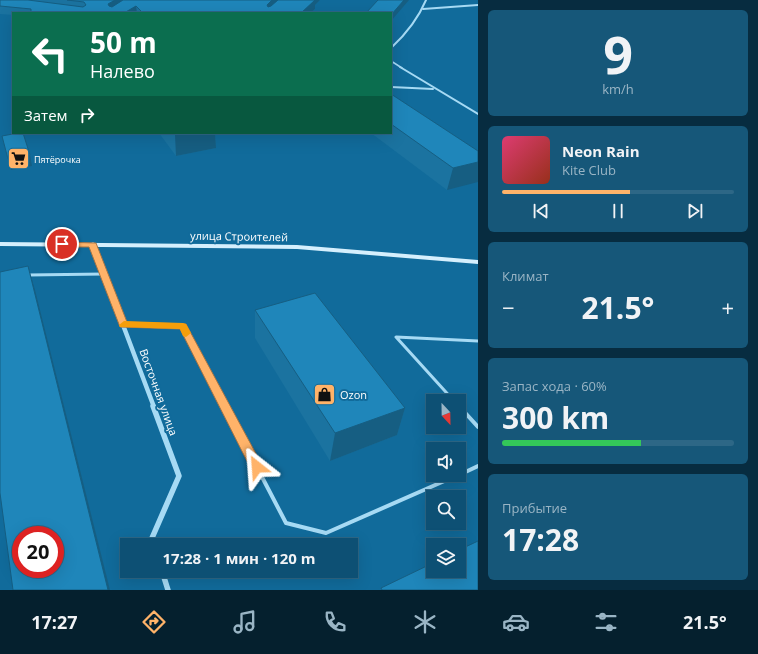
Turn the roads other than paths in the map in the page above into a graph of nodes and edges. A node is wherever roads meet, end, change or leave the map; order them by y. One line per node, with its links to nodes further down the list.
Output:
1 (426, 0): 3 (street)
2 (478, 5): 3 (street)
3 (423, 9): 4 (street)
4 (392, 47)
5 (392, 62): 7 (lane)
6 (392, 87): 7 (lane)
7 (435, 89): 8 (lane)
8 (478, 114)
9 (0, 244): 10 (main road, улица Строителей)
10 (93, 244): 11 (main road, улица Строителей); 12 (street, Восточная улица)
11 (478, 262)
12 (105, 274): 13 (lane); 14 (street, Восточная улица)
13 (22, 275)
14 (123, 325): 21 (lane); 22 (street, Восточная улица)
15 (478, 341): 16 (lane)
16 (448, 394)
17 (466, 414): 18 (lane)
18 (478, 427)
19 (478, 466): 20 (lane)
20 (466, 471)
21 (442, 482)
22 (152, 538)
23 (164, 578): 24 (street)
24 (168, 590)

